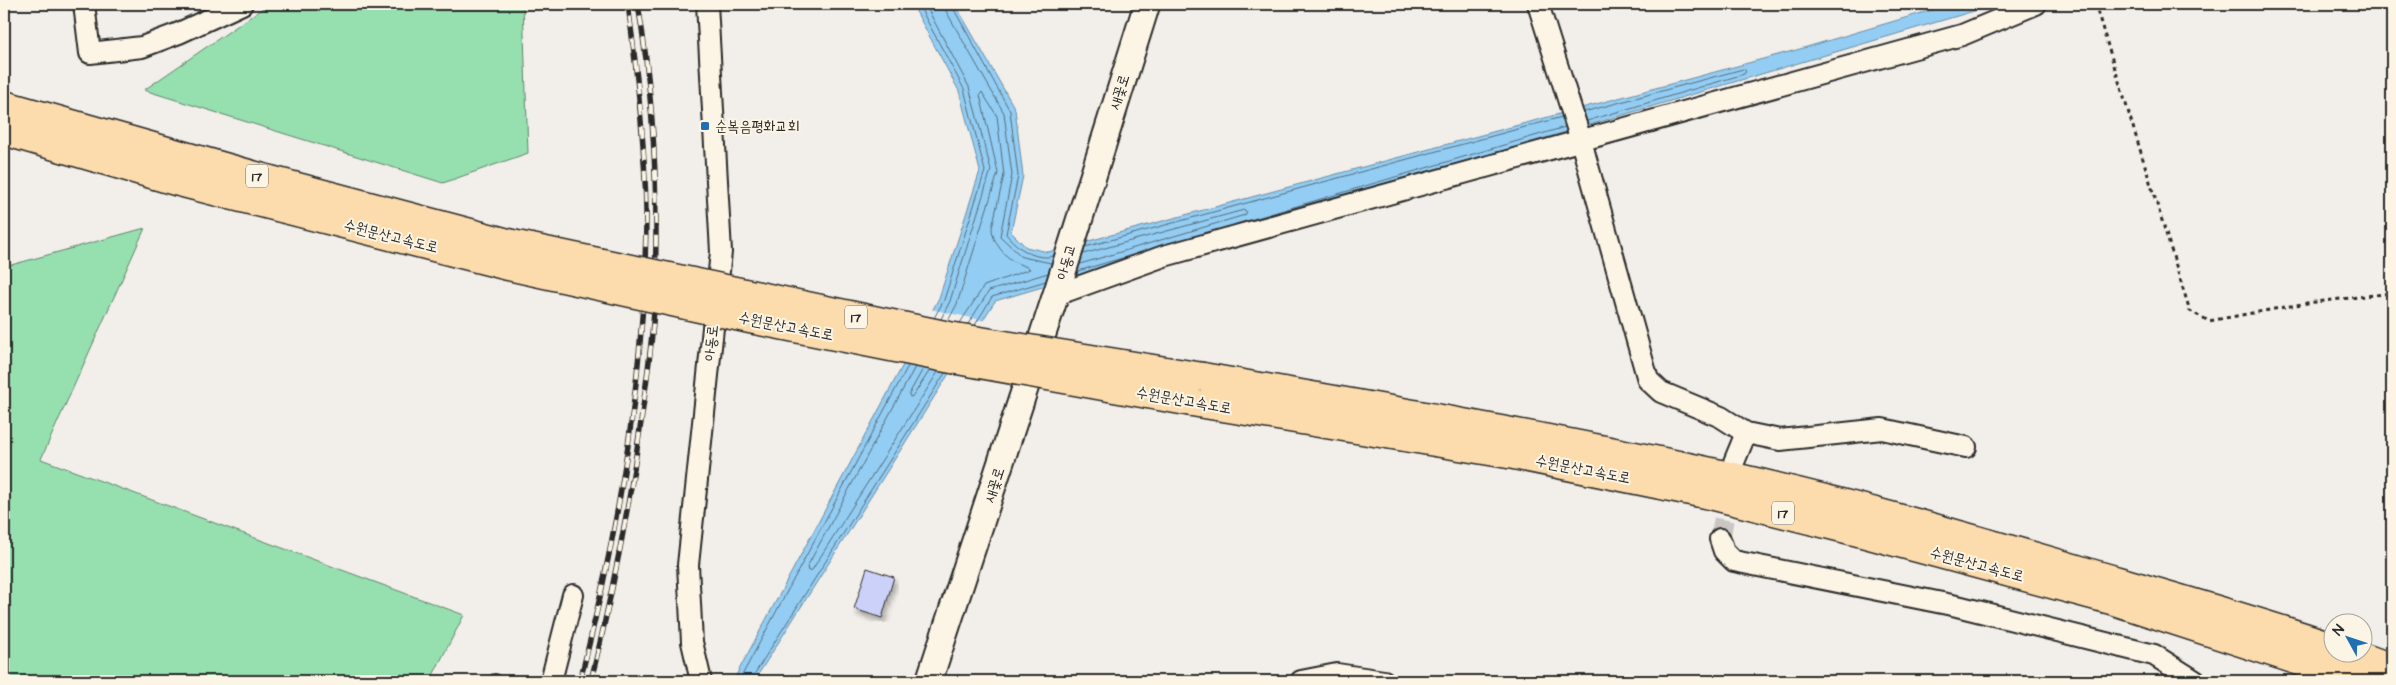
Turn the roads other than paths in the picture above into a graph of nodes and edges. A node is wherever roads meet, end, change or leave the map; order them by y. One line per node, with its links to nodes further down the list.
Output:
1 (84, 4): 2 (street)
2 (242, 4)
3 (707, 4): 22 (street, 아동로)
4 (1148, 4): 10 (street, 새꽃로)
5 (1538, 4): 9 (street)
6 (2036, 4): 9 (street)
7 (4, 105): 11 (highway, 수원문산고속도로 / 17)
8 (4, 131): 11 (highway, 수원문산고속도로 / 17)
9 (1580, 137): 12 (street); 13 (street)
10 (1073, 237): 12 (street, 아동교)
11 (508, 255): 18 (highway, 수원문산고속도로 / 17, bridge); 27 (highway, 수원문산고속도로 / 17, bridge)
12 (1057, 292): 23 (street, 새꽃로)
13 (1746, 433): 14 (street); 15 (street)
14 (1966, 446)
15 (1734, 462)
16 (1720, 539): 26 (street)
17 (573, 595): 21 (street)
18 (2324, 644)
19 (2374, 661): 20 (highway)
20 (2392, 668)
21 (551, 681)
22 (701, 681)
23 (929, 681)
24 (1301, 681): 25 (street)
25 (1384, 681)
26 (2195, 681)
27 (2361, 681)

